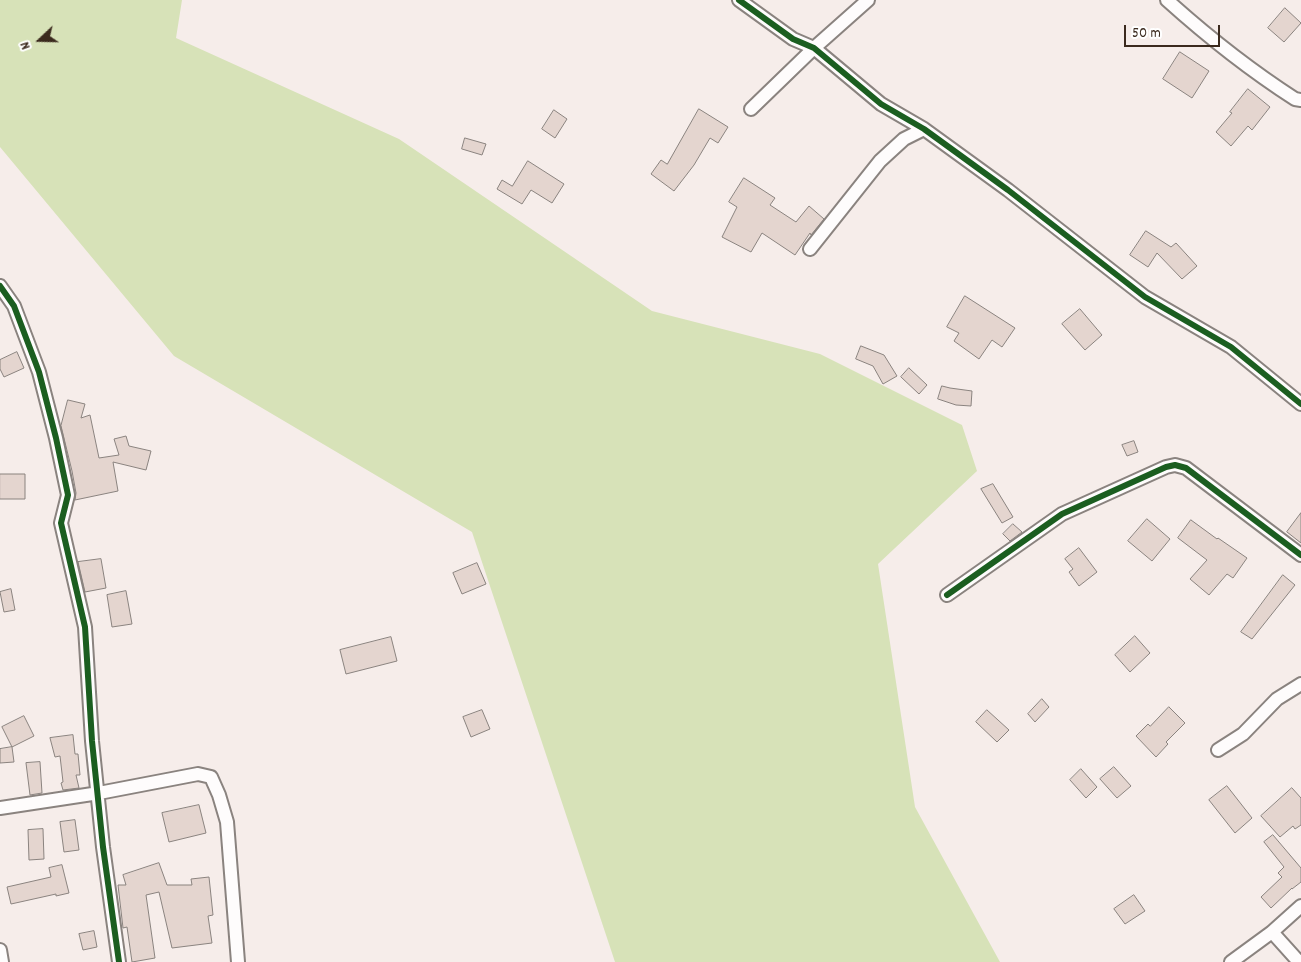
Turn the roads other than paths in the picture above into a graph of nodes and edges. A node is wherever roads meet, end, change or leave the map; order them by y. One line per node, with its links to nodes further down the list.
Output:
1 (738, 0): 4 (street)
2 (868, 0): 4 (street)
3 (1167, 0): 5 (street)
4 (814, 48): 6 (street); 7 (street)
5 (1301, 100)
6 (751, 109)
7 (924, 129): 8 (street); 10 (street)
8 (810, 250)
9 (0, 286): 15 (street)
10 (1301, 404)
11 (1301, 556): 12 (street)
12 (947, 595)
13 (1301, 684): 14 (street)
14 (1218, 750)
15 (99, 793): 16 (street); 21 (street); 22 (street)
16 (0, 808)
17 (1301, 906): 18 (street)
18 (1272, 932): 23 (street); 24 (street)
19 (0, 950): 20 (street)
20 (2, 962)
21 (119, 962)
22 (238, 962)
23 (1231, 962)
24 (1299, 962)

